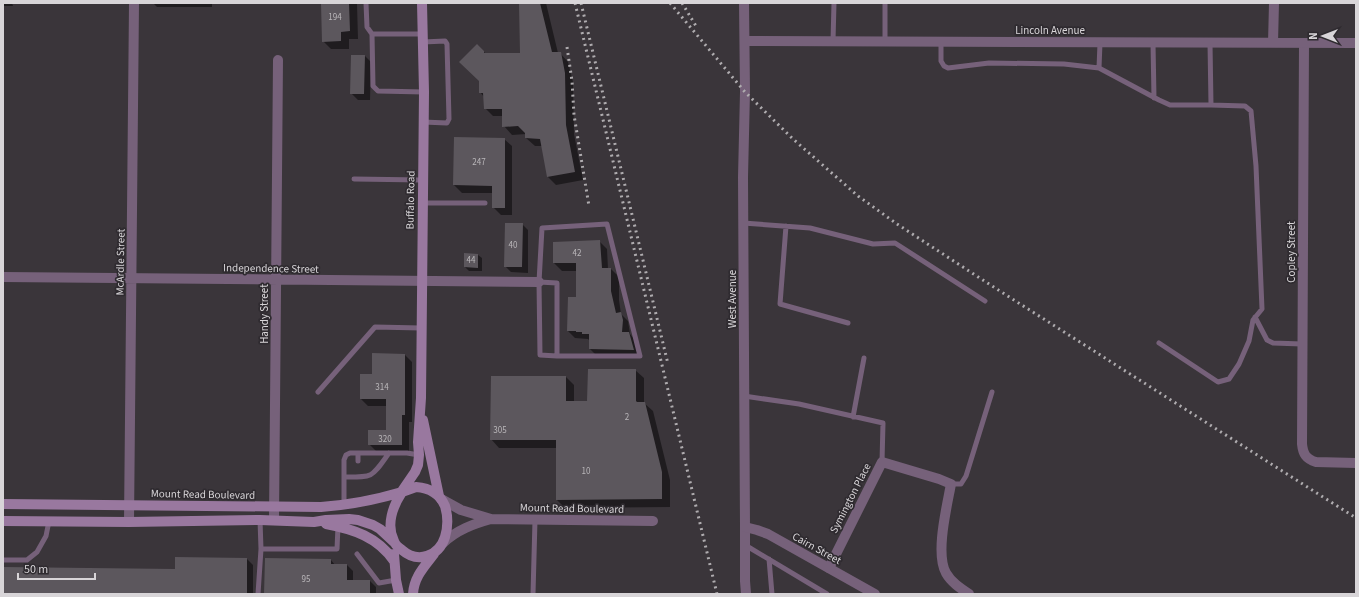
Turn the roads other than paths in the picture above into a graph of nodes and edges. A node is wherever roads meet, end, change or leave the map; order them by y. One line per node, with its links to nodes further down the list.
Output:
1 (134, 3): 33 (street, McArdle Street)
2 (366, 3): 8 (lane)
3 (422, 3): 9 (main road, Buffalo Road)
4 (744, 3): 10 (street, West Avenue)
5 (834, 3): 11 (lane)
6 (885, 3): 12 (lane)
7 (1274, 3): 17 (street)
8 (372, 34): 9 (lane); 22 (lane)
9 (423, 38): 22 (main road, Buffalo Road); 25 (lane)
10 (745, 41): 11 (street, Lincoln Avenue); 30 (street, West Avenue)
11 (833, 41): 12 (street, Lincoln Avenue)
12 (885, 42): 13 (street, Lincoln Avenue)
13 (941, 42): 14 (street, Lincoln Avenue); 21 (lane)
14 (1100, 42): 15 (street, Lincoln Avenue); 21 (lane)
15 (1153, 43): 16 (street, Lincoln Avenue); 23 (lane)
16 (1210, 43): 17 (street, Lincoln Avenue); 24 (lane)
17 (1274, 43): 19 (street, Lincoln Avenue)
18 (1356, 43): 19 (street, Lincoln Avenue)
19 (1304, 44): 42 (street, Copley Street)
20 (278, 60): 34 (street, Handy Street)
21 (1099, 68): 23 (lane)
22 (424, 92): 25 (main road, Buffalo Road)
23 (1154, 98): 24 (lane)
24 (1211, 105): 38 (lane)
25 (423, 122): 27 (main road, Buffalo Road)
26 (354, 179): 27 (lane)
27 (422, 180): 28 (main road, Buffalo Road)
28 (422, 203): 29 (lane); 35 (main road, Buffalo Road)
29 (486, 203)
30 (743, 223): 31 (lane); 47 (street, West Avenue)
31 (786, 226): 37 (lane); 39 (lane)
32 (3, 277): 33 (street, Independence Street)
33 (132, 278): 34 (street, Independence Street); 61 (street, McArdle Street)
34 (276, 280): 35 (street, Independence Street); 63 (street, Handy Street)
35 (421, 281): 36 (street, Independence Street); 40 (main road, Buffalo Road)
36 (539, 282): 43 (lane); 43 (lane); 43 (lane)
37 (985, 301)
38 (1255, 317): 41 (lane); 42 (lane)
39 (848, 323)
40 (421, 328): 45 (lane); 48 (main road, Buffalo Road)
41 (1159, 343)
42 (1302, 344): 55 (street, Copley Street)
43 (556, 356)
44 (864, 358): 49 (lane)
45 (318, 392)
46 (992, 392): 57 (lane)
47 (744, 396): 49 (lane); 74 (street, West Avenue)
48 (421, 398): 52 (main road, Buffalo Road); 59 (main road, Buffalo Road)
49 (853, 417): 54 (lane)
50 (358, 453): 51 (lane); 53 (lane); 56 (lane)
51 (389, 453): 52 (lane); 56 (lane)
52 (419, 455): 58 (main road, Buffalo Road)
53 (358, 461)
54 (882, 462): 57 (street, Symington Place); 84 (street, Symington Place)
55 (1356, 463)
56 (344, 477): 62 (lane)
57 (951, 484): 94 (street)
58 (402, 492): 59 (main road); 62 (main road, Mount Read Boulevard); 75 (main road)
59 (440, 497): 64 (street); 76 (main road)
60 (3, 504): 61 (main road, Mount Read Boulevard)
61 (130, 505): 63 (main road, Mount Read Boulevard); 71 (street, McArdle Street)
62 (344, 505): 63 (main road, Mount Read Boulevard)
63 (274, 507): 66 (street, Handy Street)
64 (491, 519): 67 (street, Mount Read Boulevard); 76 (street)
65 (260, 520): 66 (main road); 71 (main road); 78 (lane)
66 (274, 520): 72 (main road)
67 (535, 520): 70 (street, Mount Read Boulevard); 89 (lane)
68 (3, 521): 69 (main road)
69 (49, 521): 71 (main road); 82 (lane)
70 (653, 521)
71 (129, 522)
72 (314, 522): 73 (main road); 75 (main road)
73 (338, 526): 78 (lane); 83 (main road)
74 (745, 527): 77 (street, West Avenue); 84 (street, Cairn Street)
75 (394, 543): 79 (main road); 83 (main road)
76 (443, 543): 79 (main road)
77 (745, 545): 81 (lane); 90 (street, West Avenue)
78 (261, 549): 86 (lane)
79 (435, 553): 88 (main road)
80 (356, 554): 85 (lane)
81 (769, 559): 91 (lane); 92 (lane)
82 (3, 560)
83 (394, 561): 85 (main road)
84 (829, 568): 93 (street, Cairn Street)
85 (396, 580): 87 (main road)
86 (258, 594)
87 (399, 594)
88 (413, 594)
89 (533, 594)
90 (746, 594)
91 (772, 594)
92 (827, 594)
93 (875, 594)
94 (968, 594)

